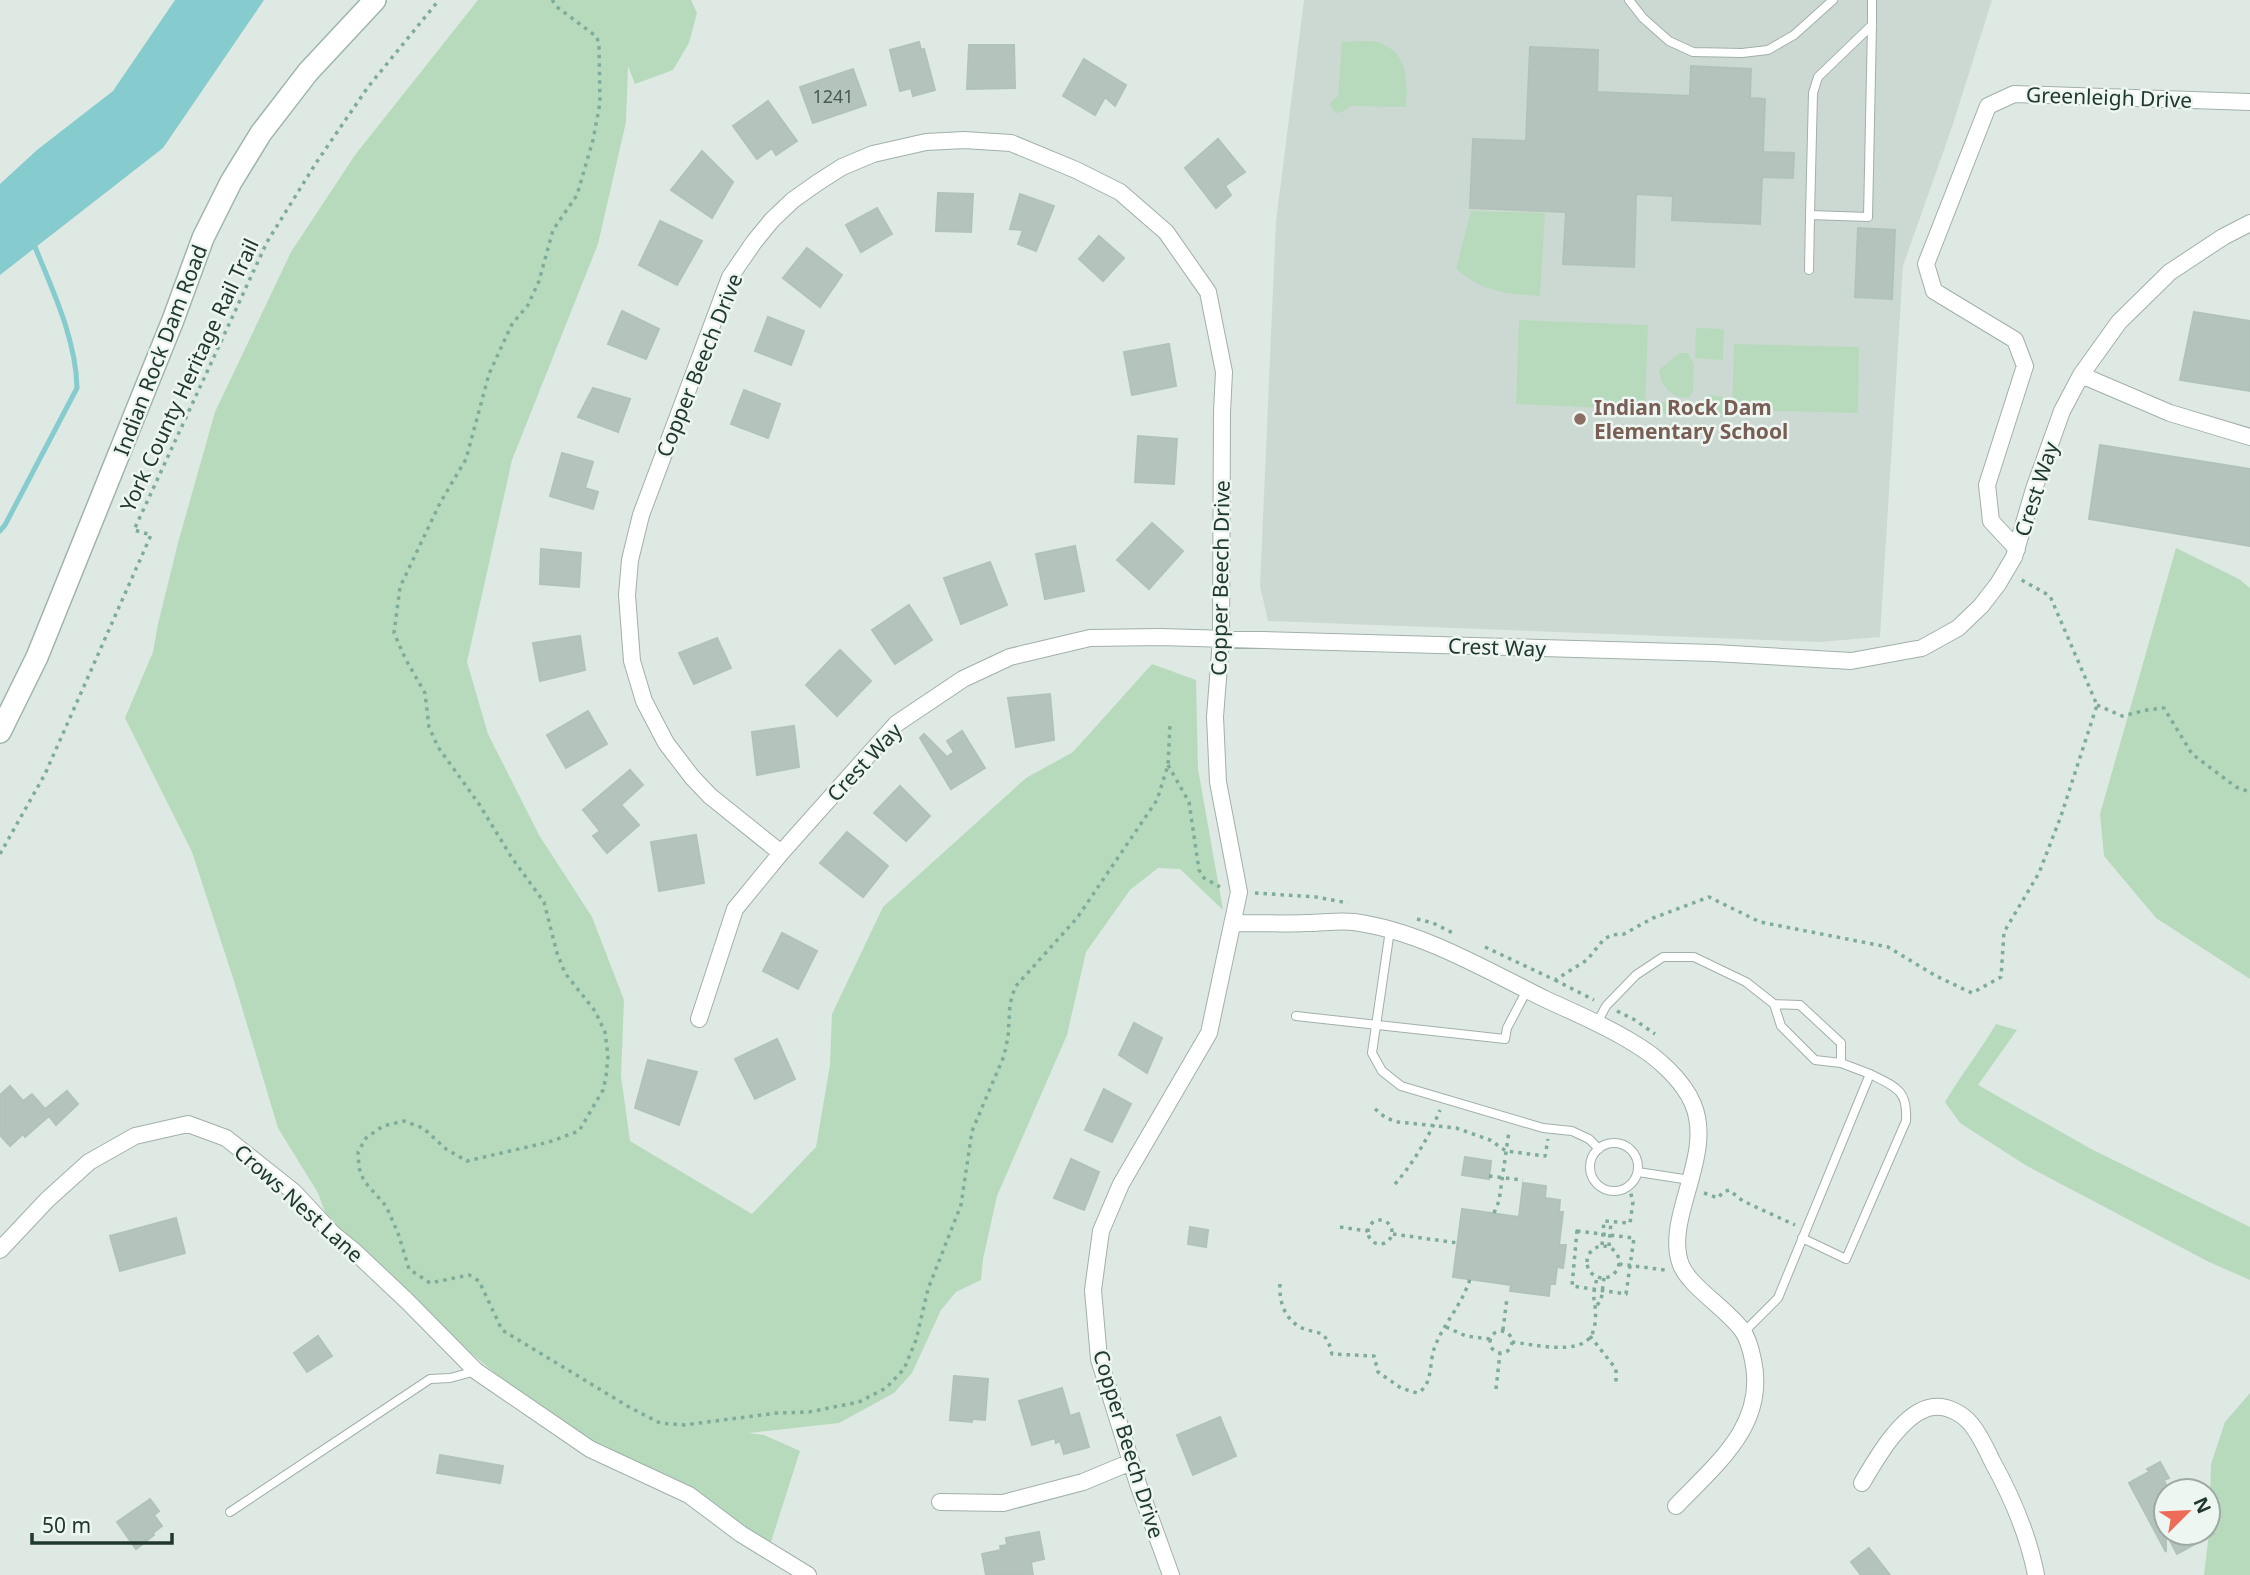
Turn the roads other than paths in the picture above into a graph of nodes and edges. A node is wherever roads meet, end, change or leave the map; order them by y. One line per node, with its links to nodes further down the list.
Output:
1 (375, 0): 14 (main road, Indian Rock Dam Road)
2 (1629, 0): 3 (lane)
3 (1833, 0)
4 (1872, 0): 5 (lane)
5 (1872, 25): 7 (lane); 7 (lane)
6 (2250, 102): 12 (street, Greenleigh Drive)
7 (1810, 215): 9 (lane)
8 (2250, 223): 10 (street, Crest Way)
9 (1809, 270)
10 (2081, 375): 11 (street); 12 (street, Crest Way)
11 (2250, 436)
12 (2017, 550): 13 (street, Crest Way)
13 (1221, 639): 15 (street, Crest Way); 15 (street, Copper Beech Drive); 16 (street, Copper Beech Drive)
14 (0, 732)
15 (781, 853): 21 (street, Crest Way)
16 (1233, 923): 17 (street); 33 (street, Copper Beech Drive)
17 (1390, 930): 18 (street); 23 (lane)
18 (1527, 990): 22 (street); 23 (lane)
19 (1774, 1004): 22 (lane); 24 (lane); 24 (lane)
20 (1296, 1016): 23 (lane)
21 (699, 1019)
22 (1597, 1023): 28 (street)
23 (1376, 1024): 26 (lane)
24 (1841, 1063): 25 (lane)
25 (1870, 1074): 29 (lane); 29 (lane)
26 (1599, 1149): 27 (lane); 27 (lane)
27 (1638, 1172): 28 (lane)
28 (1690, 1184): 31 (street)
29 (1803, 1234): 31 (lane)
30 (0, 1250): 32 (street, Crows Nest Lane)
31 (1744, 1332): 36 (street)
32 (476, 1371): 37 (lane); 38 (street, Crows Nest Lane)
33 (1131, 1462): 35 (street); 39 (street, Copper Beech Drive)
34 (1862, 1483): 40 (street)
35 (940, 1502)
36 (1676, 1506)
37 (230, 1512)
38 (803, 1574)
39 (1171, 1575)
40 (2036, 1575)

